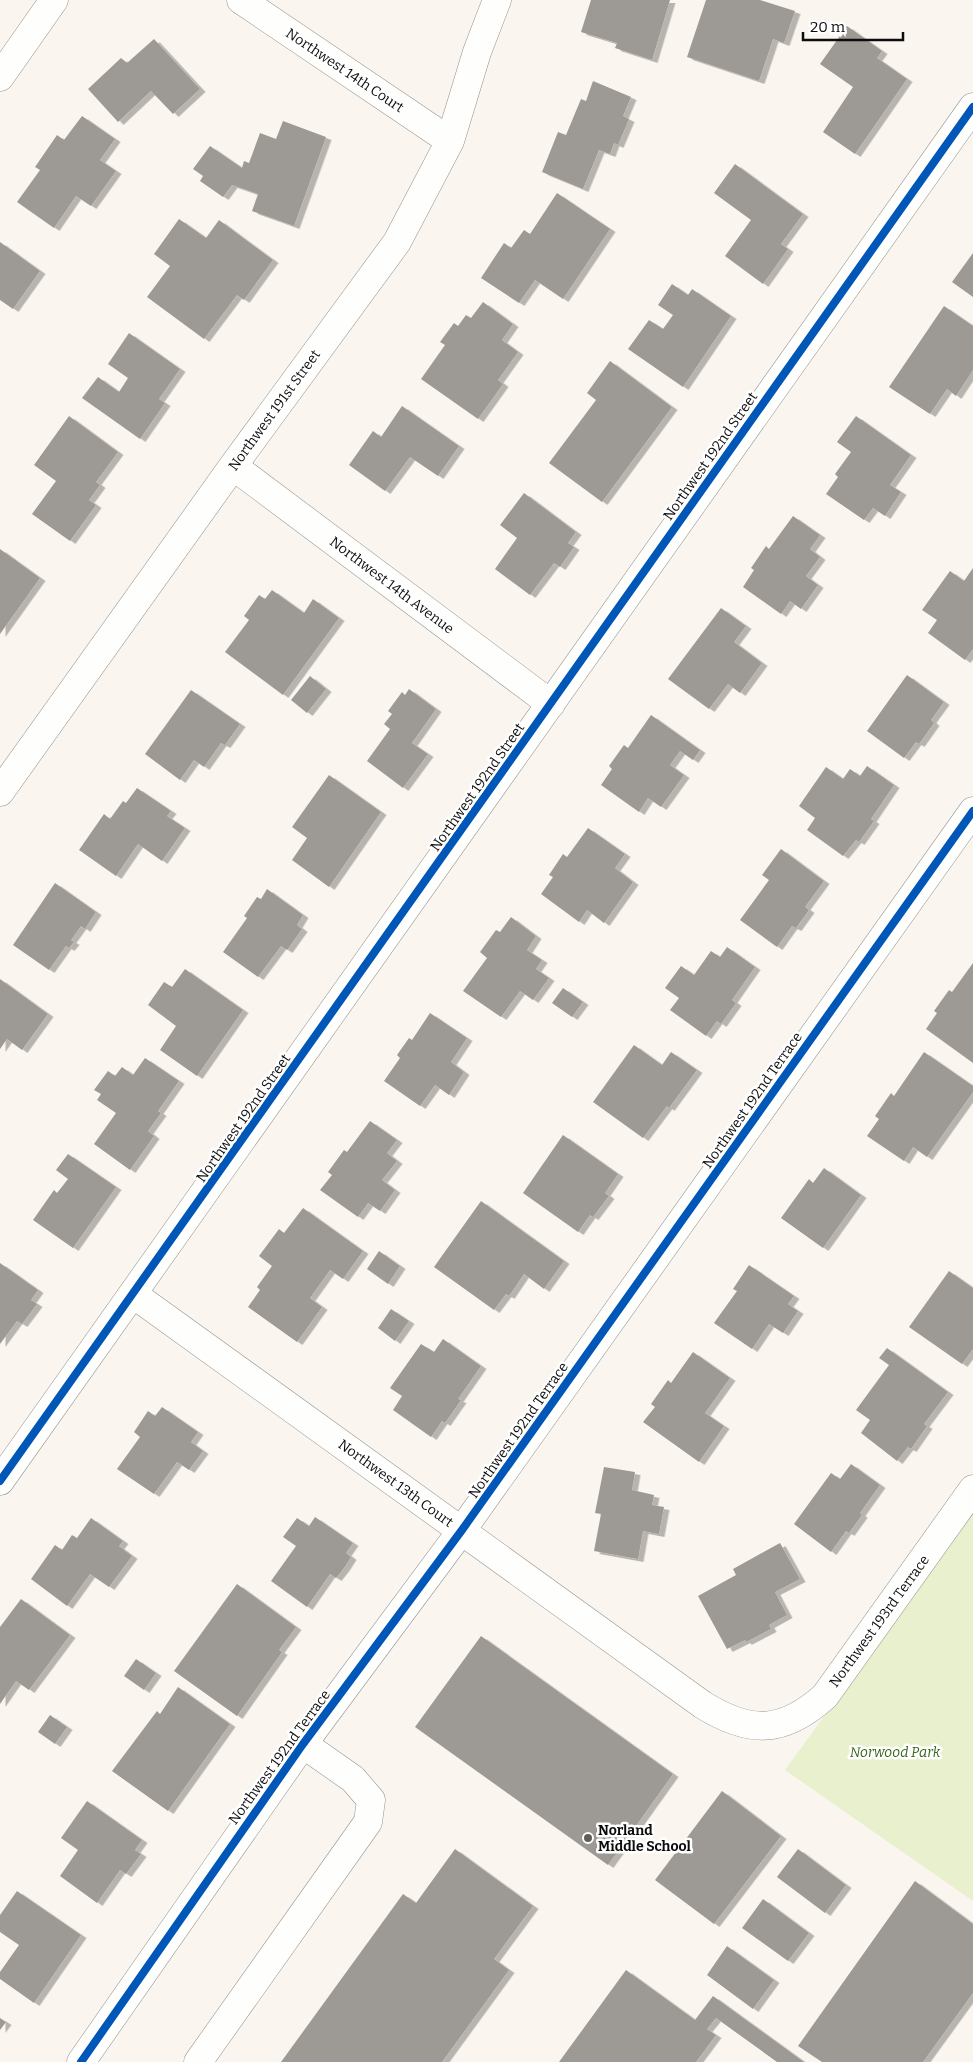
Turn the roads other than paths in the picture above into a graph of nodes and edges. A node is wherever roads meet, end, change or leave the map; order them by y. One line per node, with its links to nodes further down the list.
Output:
1 (54, 0): 4 (street)
2 (241, 0): 6 (street, Northwest 14th Court)
3 (497, 0): 6 (street, Northwest 191st Street)
4 (0, 77)
5 (973, 107): 8 (street, Northwest 192nd Street)
6 (450, 141): 7 (street, Northwest 191st Street)
7 (233, 466): 8 (street, Northwest 14th Avenue); 9 (street, Northwest 191st Street)
8 (551, 704): 11 (street, Northwest 192nd Street)
9 (0, 792)
10 (973, 811): 14 (street, Northwest 192nd Terrace)
11 (134, 1294): 12 (street, Northwest 192nd Street); 14 (street, Northwest 13th Court)
12 (0, 1481)
13 (973, 1489): 15 (street, Northwest 193rd Terrace)
14 (462, 1530): 15 (street, Northwest 13th Court); 16 (street, Northwest 192nd Terrace)
15 (763, 1726)
16 (303, 1744): 17 (street, Northwest 192nd Terrace); 18 (street)
17 (81, 2062)
18 (198, 2062)

